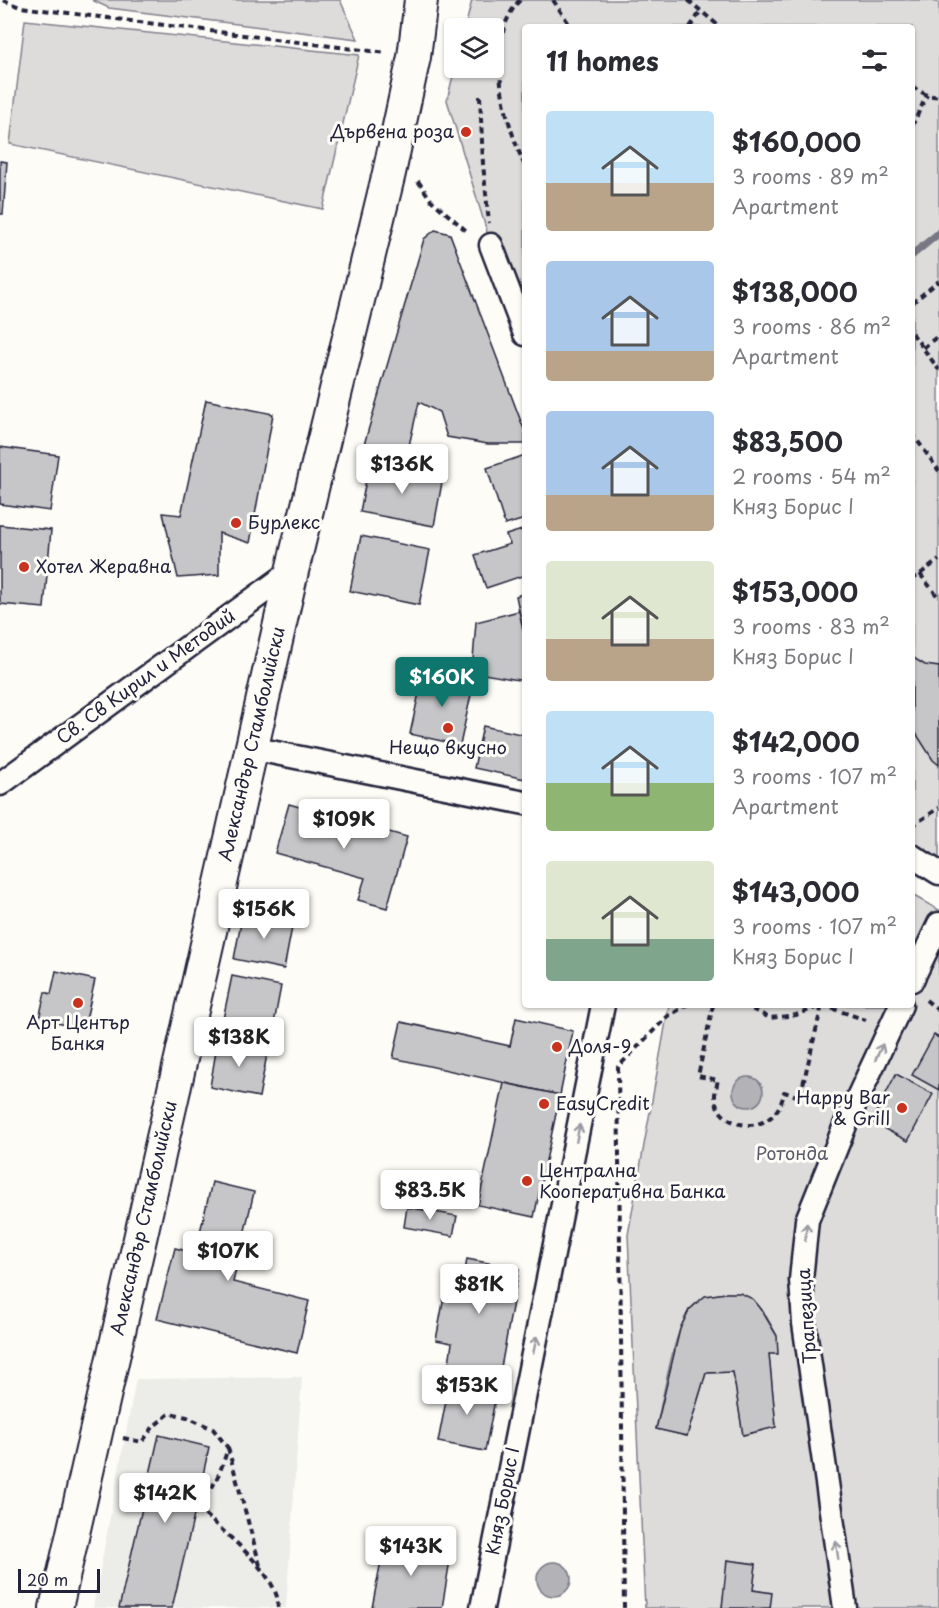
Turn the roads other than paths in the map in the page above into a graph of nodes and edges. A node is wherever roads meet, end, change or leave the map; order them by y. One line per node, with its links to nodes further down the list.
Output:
1 (421, 0): 3 (street, Александър Стамболийски)
2 (442, 0): 3 (street, Александър Стамболийски)
3 (414, 57): 6 (street, Александър Стамболийски)
4 (491, 244): 5 (street)
5 (522, 326)
6 (291, 571): 7 (street, Александър Стамболийски); 8 (street, Св. Св Кирил и Методий)
7 (251, 748): 9 (street); 16 (street, Александър Стамболийски)
8 (0, 784)
9 (522, 802)
10 (915, 858): 11 (street)
11 (939, 873)
12 (939, 924): 13 (street)
13 (915, 974)
14 (602, 1008): 17 (street, Княз Борис I, one-way to 14)
15 (900, 1008): 18 (street, Трапезица, one-way to 15)
16 (56, 1608)
17 (482, 1608)
18 (845, 1608)

